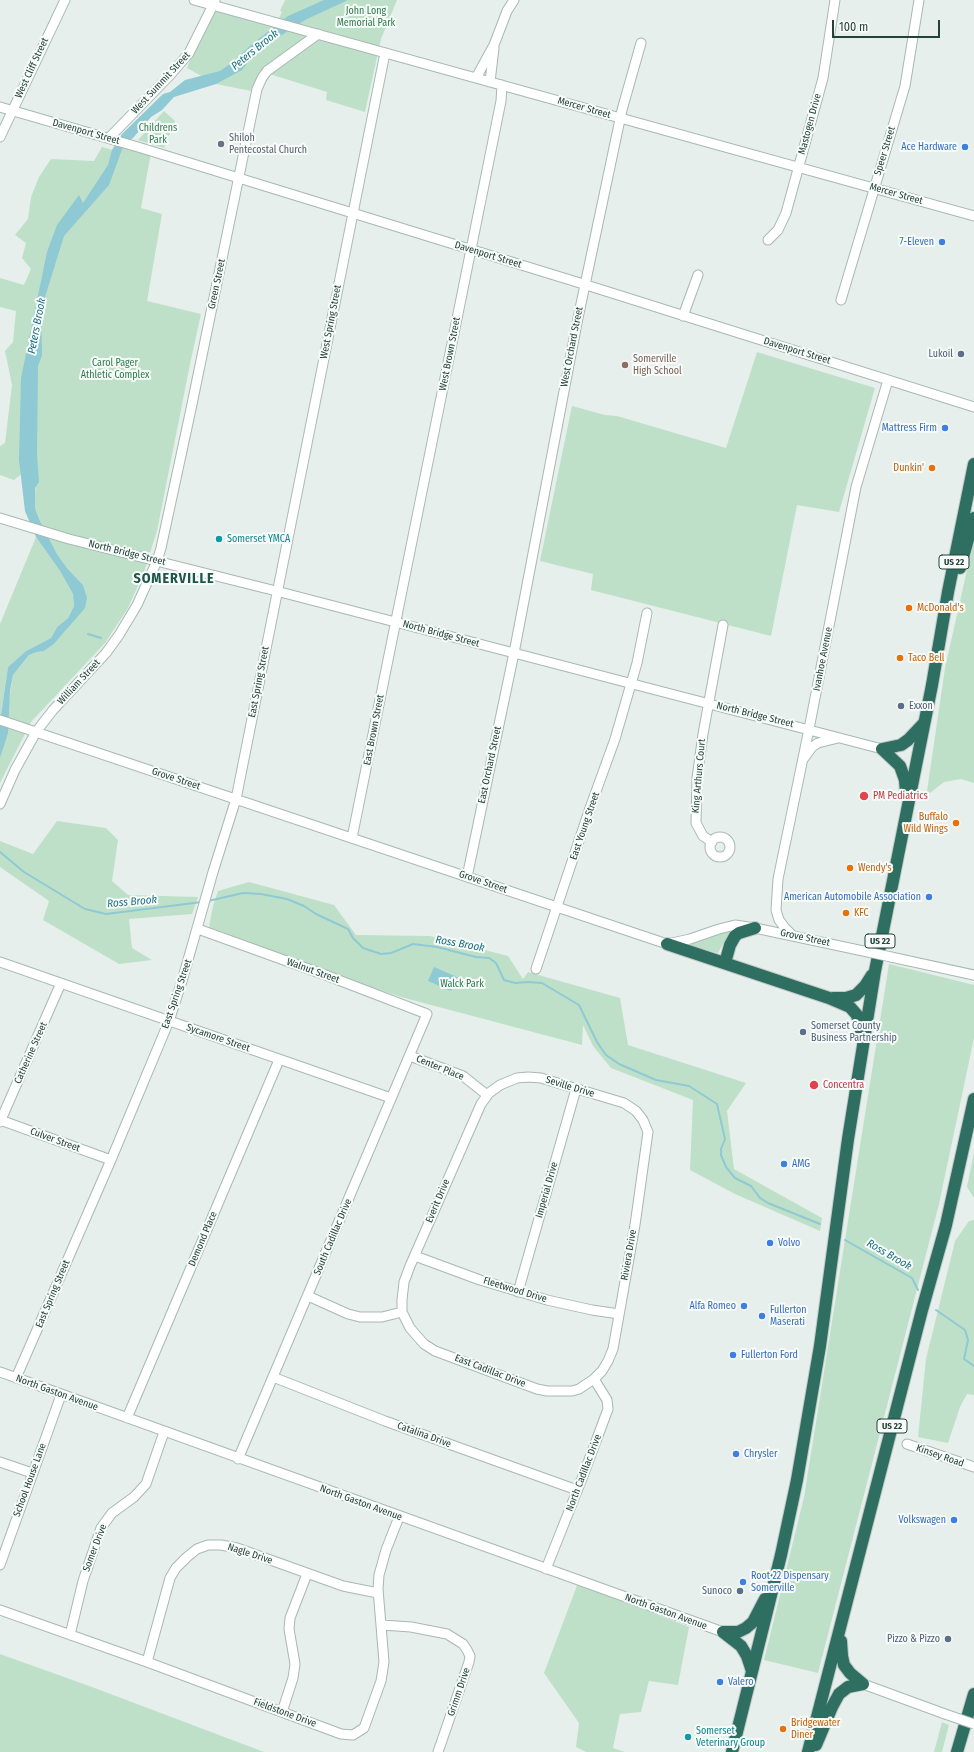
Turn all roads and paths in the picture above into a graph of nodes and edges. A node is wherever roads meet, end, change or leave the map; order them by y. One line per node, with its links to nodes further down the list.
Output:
1 (65, 0): 15 (street, West Cliff Street)
2 (194, 0): 6 (street, Mercer Street)
3 (514, 0): 9 (street)
4 (835, 0): 19 (street, Mastogen Drive)
5 (919, 0): 21 (street, Speer Street)
6 (214, 3): 7 (street, Mercer Street); 18 (street, West Summit Street)
7 (318, 34): 10 (street, Mercer Street); 20 (street, Green Street)
8 (641, 43): 16 (street, West Orchard Street)
9 (494, 45): 11 (street); 12 (street)
10 (385, 53): 11 (street, Mercer Street); 22 (street, West Spring Street)
11 (476, 78): 12 (street, Mercer Street)
12 (490, 82): 13 (street, Mercer Street)
13 (502, 85): 16 (street, Mercer Street); 25 (street, West Brown Street)
14 (0, 107): 15 (street, Davenport Street)
15 (12, 110): 17 (street, West Cliff Street); 18 (street, Davenport Street)
16 (621, 118): 19 (street, Mercer Street); 27 (street, West Orchard Street)
17 (0, 136)
18 (112, 139): 20 (street, Davenport Street)
19 (798, 167): 21 (street, Mercer Street); 24 (street, Mastogen Drive)
20 (238, 178): 22 (street, Davenport Street); 35 (street, Green Street)
21 (874, 188): 23 (street, Mercer Street); 28 (street, Speer Street)
22 (353, 213): 25 (street, Davenport Street); 36 (street, West Spring Street)
23 (974, 216)
24 (768, 240)
25 (470, 250): 27 (street, Davenport Street); 38 (street, West Brown Street)
26 (698, 275): 29 (street)
27 (585, 284): 29 (street, Davenport Street); 40 (street, West Orchard Street)
28 (841, 300)
29 (683, 316): 30 (street, Davenport Street)
30 (888, 380): 31 (street, Davenport Street); 46 (street, Ivanhoe Avenue)
31 (974, 407)
32 (974, 464): 41 (highway, US 22)
33 (0, 518): 35 (street, North Bridge Street)
34 (974, 518): 41 (highway)
35 (157, 560): 36 (street, North Bridge Street); 47 (street, William Street)
36 (277, 591): 38 (street, North Bridge Street); 51 (street, East Spring Street)
37 (647, 613): 42 (street, East Young Street)
38 (396, 622): 40 (street, North Bridge Street); 54 (street, East Brown Street)
39 (723, 625): 43 (street, King Arthurs Court)
40 (514, 653): 42 (street, North Bridge Street); 56 (street, East Orchard Street)
41 (937, 660): 45 (highway, US 22)
42 (632, 683): 43 (street, North Bridge Street); 57 (street, East Young Street)
43 (708, 703): 46 (street, North Bridge Street); 55 (street, King Arthurs Court)
44 (0, 720): 47 (street, Grove Street)
45 (925, 722): 49 (highway); 53 (highway, US 22)
46 (809, 729): 48 (street, North Bridge Street); 50 (street, Ivanhoe Avenue)
47 (36, 732): 51 (street, Grove Street); 52 (street, William Street)
48 (842, 738): 49 (street, North Bridge Street); 50 (street)
49 (882, 749): 53 (highway)
50 (801, 762): 60 (street, Ivanhoe Avenue)
51 (236, 799): 54 (street, Grove Street); 59 (street, East Spring Street)
52 (0, 804)
53 (908, 804): 65 (highway, US 22)
54 (352, 838): 56 (street, Grove Street)
55 (712, 842)
56 (467, 877): 57 (street, Grove Street)
57 (557, 907): 61 (street, Grove Street); 64 (street, East Young Street)
58 (755, 928): 60 (street, Grove Street); 61 (street, Grove Street); 63 (highway)
59 (198, 929): 69 (street, Walnut Street); 70 (street, East Spring Street)
60 (793, 936): 66 (street, Grove Street, bridge)
61 (668, 944): 63 (highway)
62 (0, 962): 67 (street, Sycamore Street)
63 (726, 963): 68 (highway)
64 (536, 969)
65 (875, 970): 68 (highway); 71 (highway, US 22)
66 (974, 975)
67 (61, 983): 70 (street, Sycamore Street); 78 (street, Catherine Street)
68 (830, 998): 71 (highway)
69 (427, 1014): 72 (street, South Cadillac Drive)
70 (169, 1021): 73 (street, Sycamore Street); 81 (street, East Spring Street)
71 (863, 1043): 105 (highway, US 22)
72 (410, 1056): 75 (street, Center Place); 76 (street, South Cadillac Drive)
73 (279, 1060): 76 (street, Sycamore Street); 93 (street, Demond Place)
74 (576, 1089): 75 (street, Seville Drive); 80 (street, Seville Drive); 84 (street, Imperial Drive)
75 (487, 1094): 83 (street, Everit Drive)
76 (391, 1098): 85 (street, South Cadillac Drive)
77 (974, 1099): 82 (highway, US 22)
78 (0, 1121): 81 (street, Culver Street)
79 (974, 1125): 82 (highway)
80 (646, 1126): 87 (street, Riviera Drive)
81 (111, 1160): 90 (street, East Spring Street)
82 (959, 1168): 109 (highway, US 22)
83 (415, 1256): 84 (street, Fleetwood Drive); 86 (street, Everit Drive)
84 (518, 1292): 87 (street, Fleetwood Drive)
85 (308, 1296): 86 (street); 89 (street, South Cadillac Drive)
86 (402, 1312): 91 (street, East Cadillac Drive)
87 (619, 1314): 91 (street, Riviera Drive)
88 (0, 1372): 90 (street, North Gaston Avenue)
89 (273, 1377): 96 (street, South Cadillac Drive); 100 (street, Catalina Drive)
90 (16, 1378): 92 (street, North Gaston Avenue)
91 (594, 1379): 100 (street, North Cadillac Drive)
92 (61, 1395): 93 (street, North Gaston Avenue); 99 (street, School House Lane)
93 (126, 1418): 94 (street, North Gaston Avenue)
94 (164, 1432): 96 (street, North Gaston Avenue); 111 (street, Somer Drive)
95 (906, 1444): 98 (street, Kinsey Road)
96 (238, 1459): 101 (street, North Gaston Avenue)
97 (0, 1462): 99 (street)
98 (974, 1467)
99 (32, 1474): 102 (street, School House Lane)
100 (577, 1490): 103 (street, North Cadillac Drive)
101 (399, 1517): 103 (street, North Gaston Avenue); 106 (street, Fieldstone Drive)
102 (0, 1565)
103 (546, 1569): 110 (street, North Gaston Avenue)
104 (307, 1574): 106 (street, Nagle Drive); 112 (street, Nagle Drive); 116 (street)
105 (774, 1581): 110 (highway); 113 (highway, US 22)
106 (378, 1593): 108 (street, Fieldstone Drive)
107 (0, 1610): 111 (street, Fieldstone Drive)
108 (382, 1625): 116 (street, Fieldstone Drive); 118 (street, Grimm Drive)
109 (841, 1625): 114 (highway); 120 (highway, US 22)
110 (723, 1632): 113 (highway)
111 (70, 1635): 112 (street, Fieldstone Drive)
112 (147, 1662): 116 (street, Fieldstone Drive)
113 (752, 1671): 119 (highway, US 22)
114 (863, 1684): 117 (street, bridge); 121 (highway)
115 (974, 1694): 122 (highway)
116 (282, 1712)
117 (974, 1724)
118 (438, 1752)
119 (732, 1752)
120 (808, 1752)
121 (814, 1752)
122 (957, 1752)

